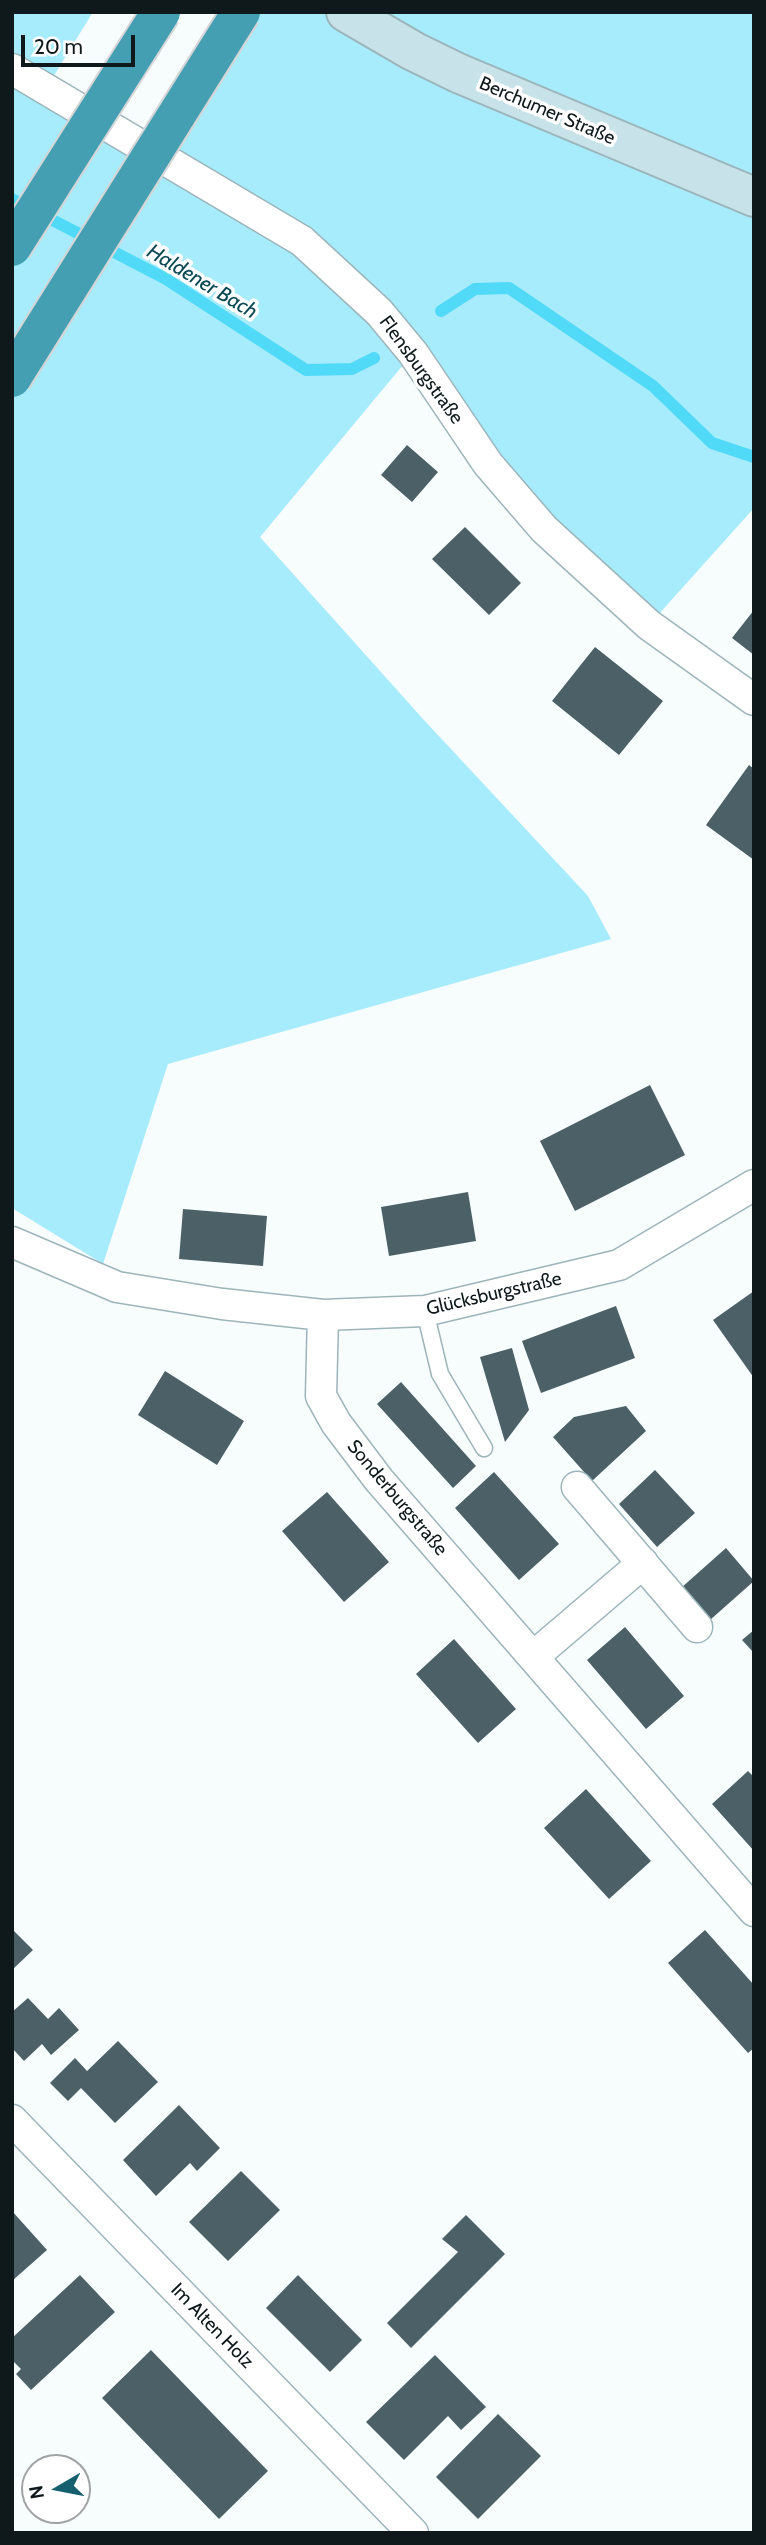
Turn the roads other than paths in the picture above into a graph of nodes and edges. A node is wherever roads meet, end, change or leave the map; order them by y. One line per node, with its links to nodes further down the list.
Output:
1 (161, 12): 6 (highway, bridge)
2 (241, 12): 7 (highway, bridge)
3 (346, 12): 5 (main road, Berchumer Straße)
4 (12, 69): 8 (street, Flensburgstraße)
5 (754, 197)
6 (12, 247)
7 (12, 377)
8 (754, 700)
9 (751, 1194): 11 (street, Glücksburgstraße)
10 (12, 1242): 12 (street, Glücksburgstraße)
11 (425, 1311): 12 (street, Glücksburgstraße); 13 (lane)
12 (323, 1315): 17 (street, Sonderburgstraße)
13 (484, 1448)
14 (578, 1487): 15 (street)
15 (643, 1563): 16 (street); 17 (street)
16 (697, 1627)
17 (533, 1657): 18 (street, Sonderburgstraße)
18 (754, 1911)
19 (12, 2120): 20 (street, Im Alten Holz)
20 (413, 2533)

